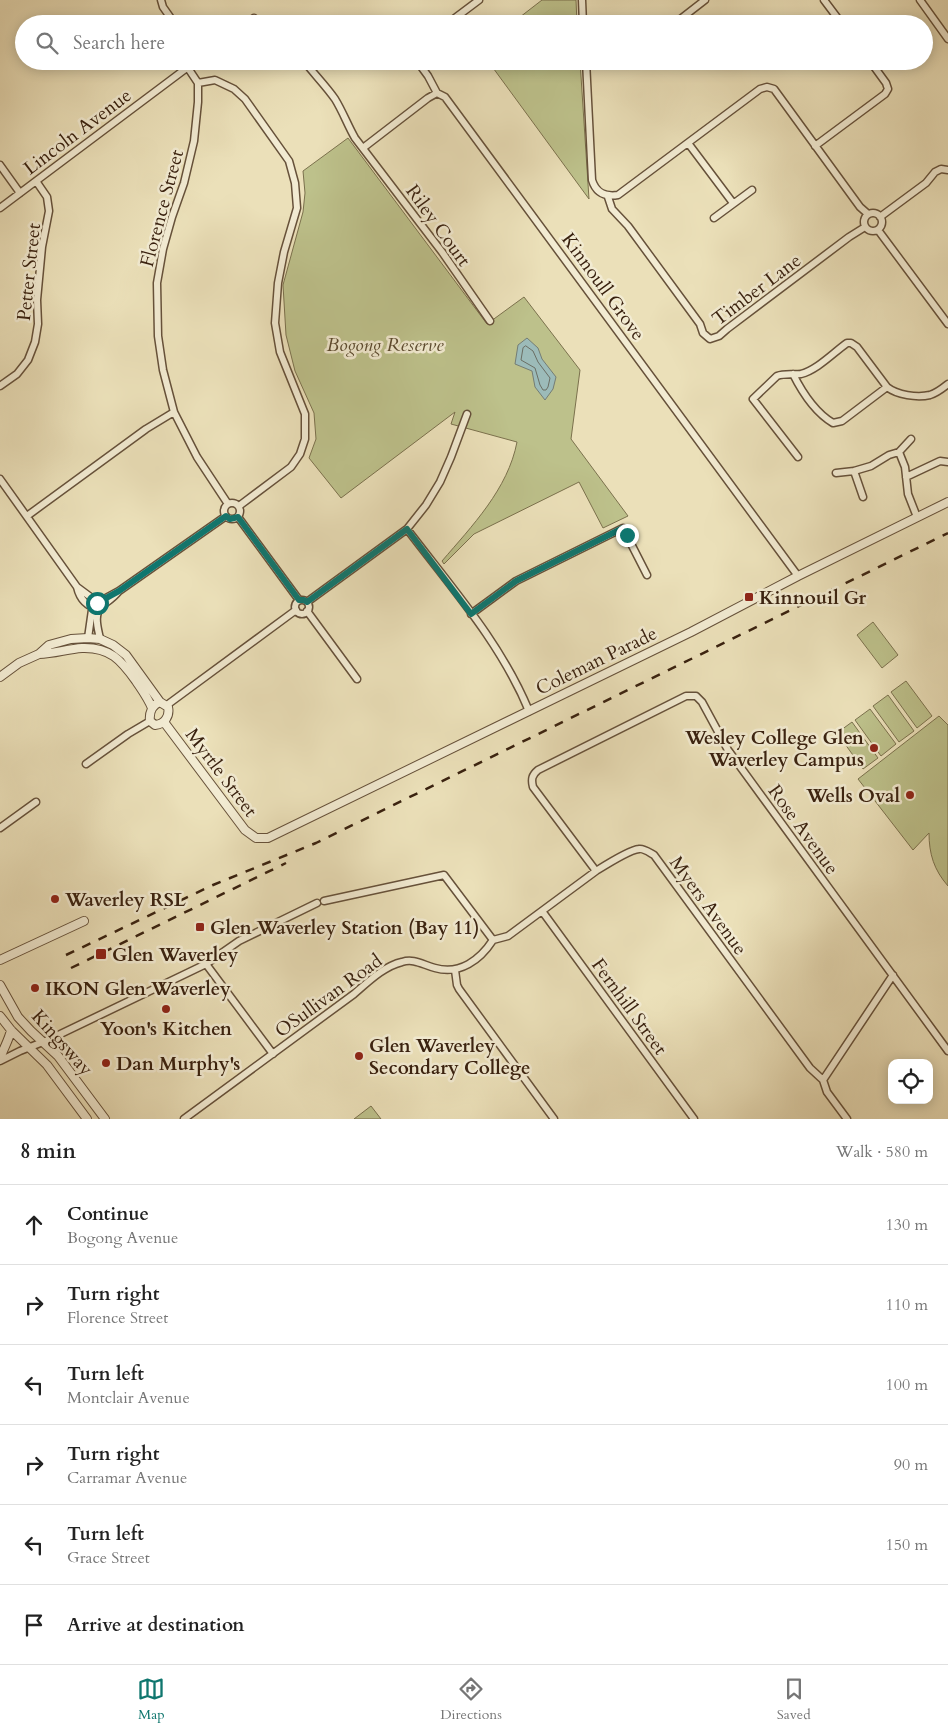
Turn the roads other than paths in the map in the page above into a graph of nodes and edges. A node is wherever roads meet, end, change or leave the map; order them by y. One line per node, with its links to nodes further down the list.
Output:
1 (161, 0): 7 (street)
2 (479, 0): 8 (street)
3 (582, 0): 9 (street)
4 (704, 0): 10 (street)
5 (824, 0): 11 (street)
6 (920, 0): 12 (street)
7 (169, 15)
8 (459, 15)
9 (583, 15)
10 (685, 15)
11 (835, 15)
12 (931, 15)
13 (933, 18): 14 (street)
14 (948, 38)
15 (185, 70): 28 (street, Lincoln Avenue)
16 (189, 70): 21 (street)
17 (311, 70): 25 (street, Riley Court)
18 (424, 70): 22 (street, Kinnoull Grove)
19 (586, 70): 31 (street)
20 (876, 70): 24 (street)
21 (198, 83): 45 (street, Florence Street); 58 (street)
22 (437, 93): 25 (street); 65 (street, Kinnoull Grove)
23 (688, 143): 24 (street); 31 (street); 32 (street)
24 (816, 146): 34 (street)
25 (363, 148): 39 (street, Riley Court)
26 (0, 166): 30 (street)
27 (948, 170): 35 (street)
28 (36, 181): 30 (street, Lincoln Avenue); 43 (street, Petter Street)
29 (752, 190): 32 (street)
30 (20, 192): 33 (street, Lincoln Avenue)
31 (608, 197): 37 (street, Timber Lane)
32 (733, 204): 36 (street)
33 (0, 208)
34 (868, 214): 35 (street); 37 (street)
35 (880, 216): 38 (street)
36 (714, 218)
37 (865, 227): 38 (street)
38 (878, 230): 40 (street)
39 (490, 321)
40 (948, 324)
41 (793, 374): 44 (street); 44 (street); 49 (street)
42 (948, 384): 44 (street)
43 (0, 386)
44 (886, 387)
45 (174, 412): 57 (street, Florence Street); 59 (street)
46 (467, 414): 63 (street)
47 (911, 439): 48 (street)
48 (899, 452): 51 (street); 53 (street)
49 (798, 457)
50 (948, 462): 53 (street)
51 (854, 471): 52 (street); 55 (street)
52 (836, 473)
53 (906, 477): 61 (street)
54 (0, 479): 59 (street)
55 (863, 497)
56 (948, 502): 61 (street, Coleman Parade)
57 (228, 504): 58 (street); 60 (street)
58 (239, 506): 62 (street)
59 (26, 516): 68 (street)
60 (226, 516): 62 (street); 68 (street)
61 (917, 516): 65 (street, Coleman Parade)
62 (238, 517): 66 (street)
63 (407, 529): 67 (street); 71 (street)
64 (647, 575): 71 (street)
65 (798, 576): 79 (street, Coleman Parade)
66 (299, 600): 67 (street); 69 (street)
67 (307, 602): 70 (street)
68 (98, 607): 72 (street); 73 (street)
69 (296, 610): 70 (street); 77 (street)
70 (307, 611): 76 (street)
71 (471, 614): 79 (street)
72 (88, 638): 73 (street); 74 (street)
73 (100, 639): 77 (street)
74 (39, 654): 75 (street); 78 (street)
75 (0, 677)
76 (356, 679)
77 (163, 704): 78 (street); 81 (street)
78 (152, 708): 80 (street)
79 (529, 711): 85 (street, Coleman Parade)
80 (150, 721): 81 (street); 82 (street)
81 (164, 722): 85 (street, Myrtle Street)
82 (86, 764)
83 (36, 802): 84 (street)
84 (0, 828)
85 (256, 838)
86 (596, 872): 87 (street); 93 (street, Rose Avenue); 102 (street, Myers Avenue)
87 (542, 911): 89 (street); 107 (street, Fernhill Street)
88 (84, 921): 90 (street)
89 (493, 940): 91 (street); 92 (street)
90 (0, 960)
91 (206, 964): 97 (street); 100 (street)
92 (455, 970): 100 (street, OSullivan Road); 106 (street)
93 (892, 976): 99 (street, Rose Avenue); 102 (street)
94 (0, 985): 97 (street, Kingsway)
95 (0, 1016): 96 (street, Kingsway)
96 (11, 1030): 98 (street, Kingsway); 101 (street)
97 (44, 1042): 98 (street); 104 (street, Kingsway)
98 (29, 1047): 101 (street); 103 (street, Kingsway)
99 (948, 1051)
100 (273, 1054): 105 (street, OSullivan Road)
101 (0, 1060)
102 (823, 1080): 108 (street, Myers Avenue)
103 (88, 1119)
104 (105, 1119)
105 (184, 1119)
106 (554, 1119)
107 (694, 1119)
108 (847, 1119)

